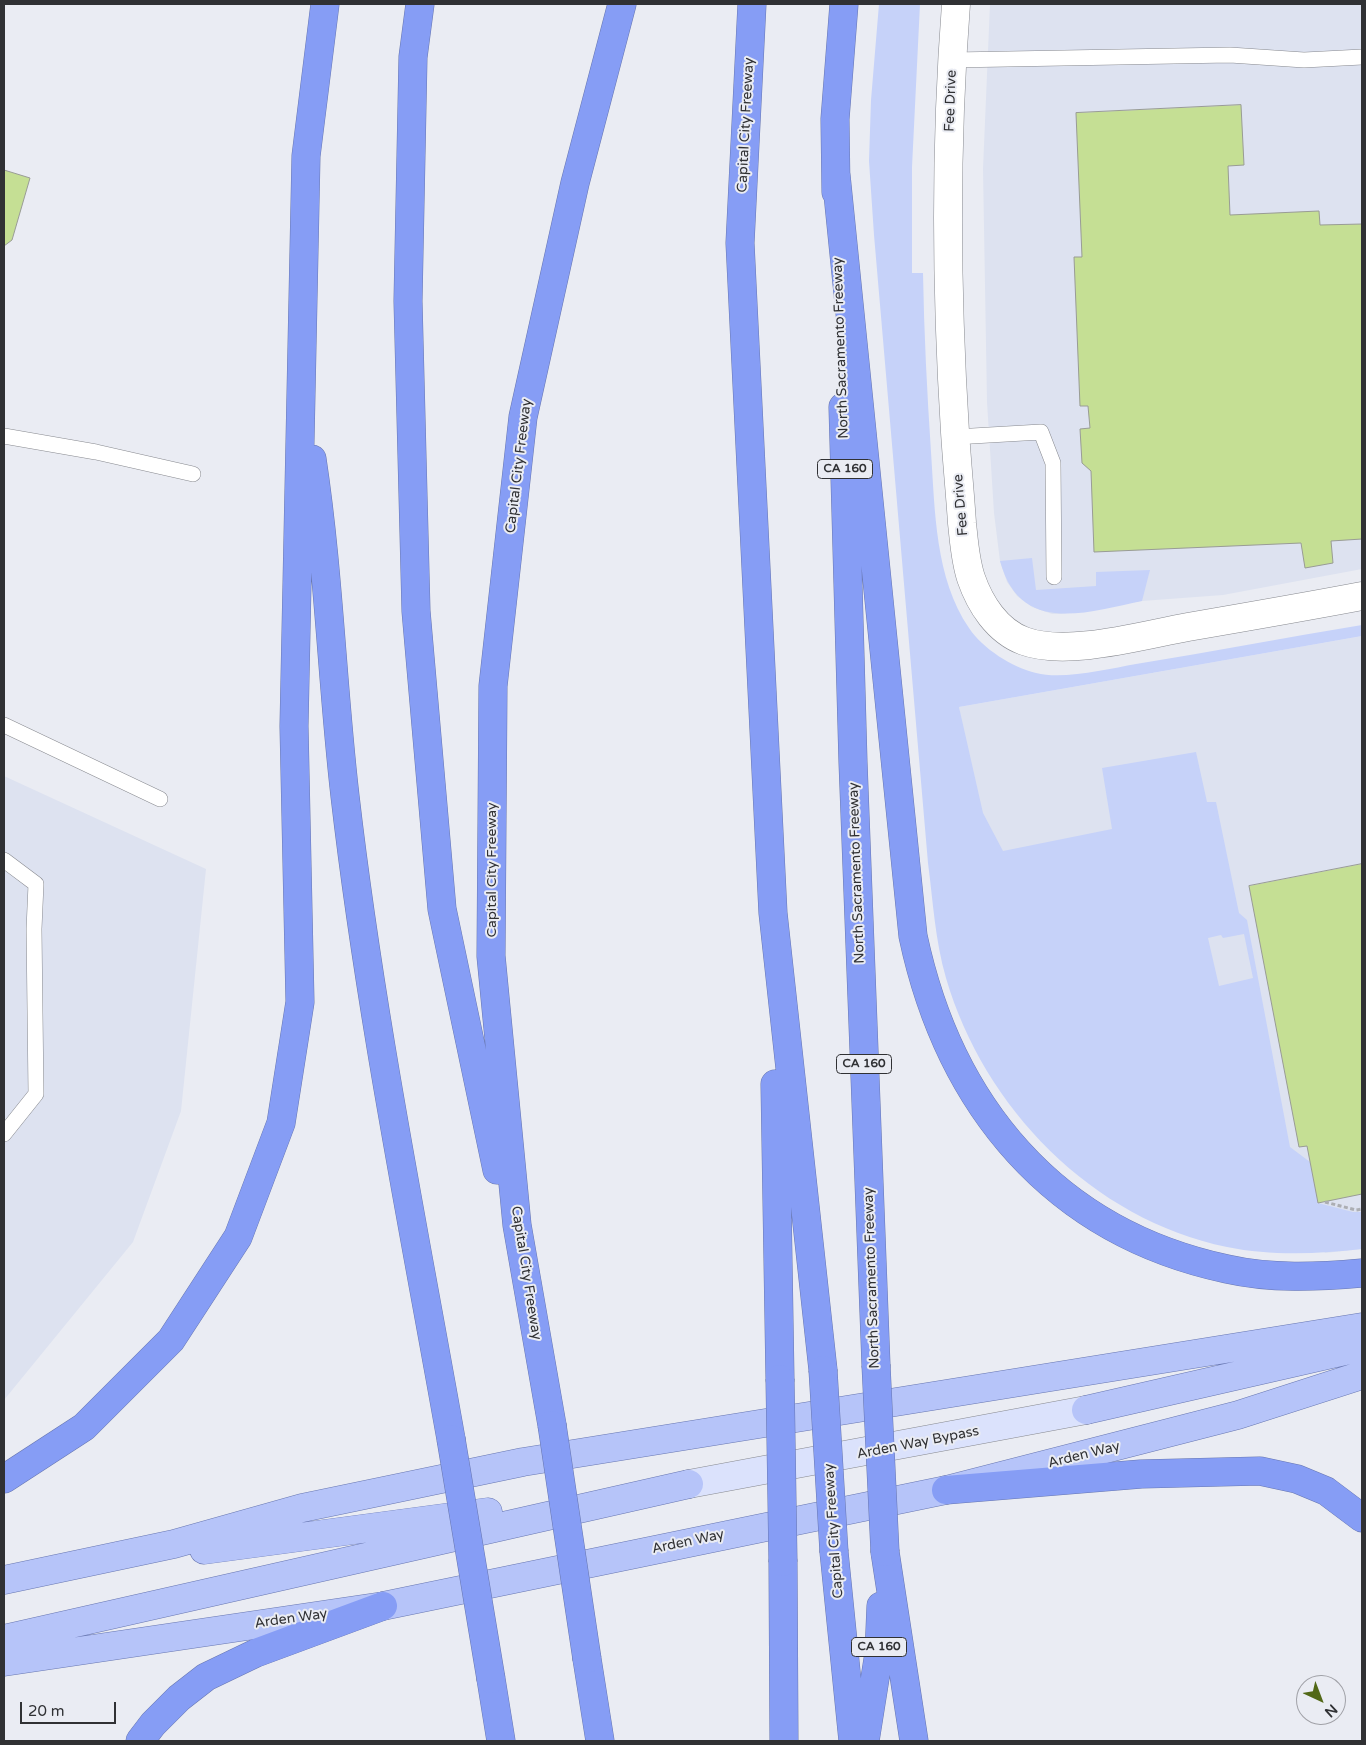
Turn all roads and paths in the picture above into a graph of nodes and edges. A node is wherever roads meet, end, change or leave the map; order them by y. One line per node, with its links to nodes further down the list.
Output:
1 (325, 4): 10 (highway)
2 (420, 4): 24 (highway)
3 (622, 4): 24 (highway, Capital City Freeway)
4 (752, 4): 19 (highway, Capital City Freeway)
5 (844, 4): 9 (highway, North Sacramento Freeway / CA 160)
6 (956, 4): 8 (street, Fee Drive)
7 (1362, 57): 8 (lane)
8 (953, 60): 12 (street, Fee Drive)
9 (836, 175): 23 (highway); 33 (highway, North Sacramento Freeway / CA 160, bridge)
10 (301, 381): 29 (highway); 40 (highway, bridge)
11 (4, 436): 13 (lane)
12 (955, 437): 14 (lane); 15 (street, Fee Drive)
13 (193, 474)
14 (1054, 577)
15 (1362, 596)
16 (4, 725): 17 (lane)
17 (160, 798)
18 (4, 860): 20 (lane)
19 (773, 912): 42 (highway, bridge); 43 (highway, Capital City Freeway, bridge)
20 (4, 1134)
21 (1325, 1202): 22 (path)
22 (1362, 1209)
23 (1362, 1273)
24 (526, 1279): 41 (highway, Capital City Freeway, bridge)
25 (1362, 1327): 34 (main road)
26 (1362, 1347): 28 (main road)
27 (1362, 1373): 28 (main road); 31 (main road, Arden Way)
28 (1086, 1410): 30 (main road, Arden Way Bypass)
29 (4, 1479)
30 (690, 1484): 34 (main road); 37 (main road)
31 (946, 1490): 32 (highway); 36 (main road, Arden Way)
32 (1362, 1518)
33 (885, 1552): 44 (highway, North Sacramento Freeway / CA 160); 45 (highway)
34 (49, 1571): 35 (main road)
35 (4, 1580)
36 (383, 1606): 38 (main road, Arden Way); 39 (highway)
37 (4, 1640)
38 (4, 1662)
39 (140, 1741)
40 (501, 1741)
41 (600, 1741)
42 (784, 1741)
43 (853, 1741)
44 (865, 1741)
45 (914, 1741)

